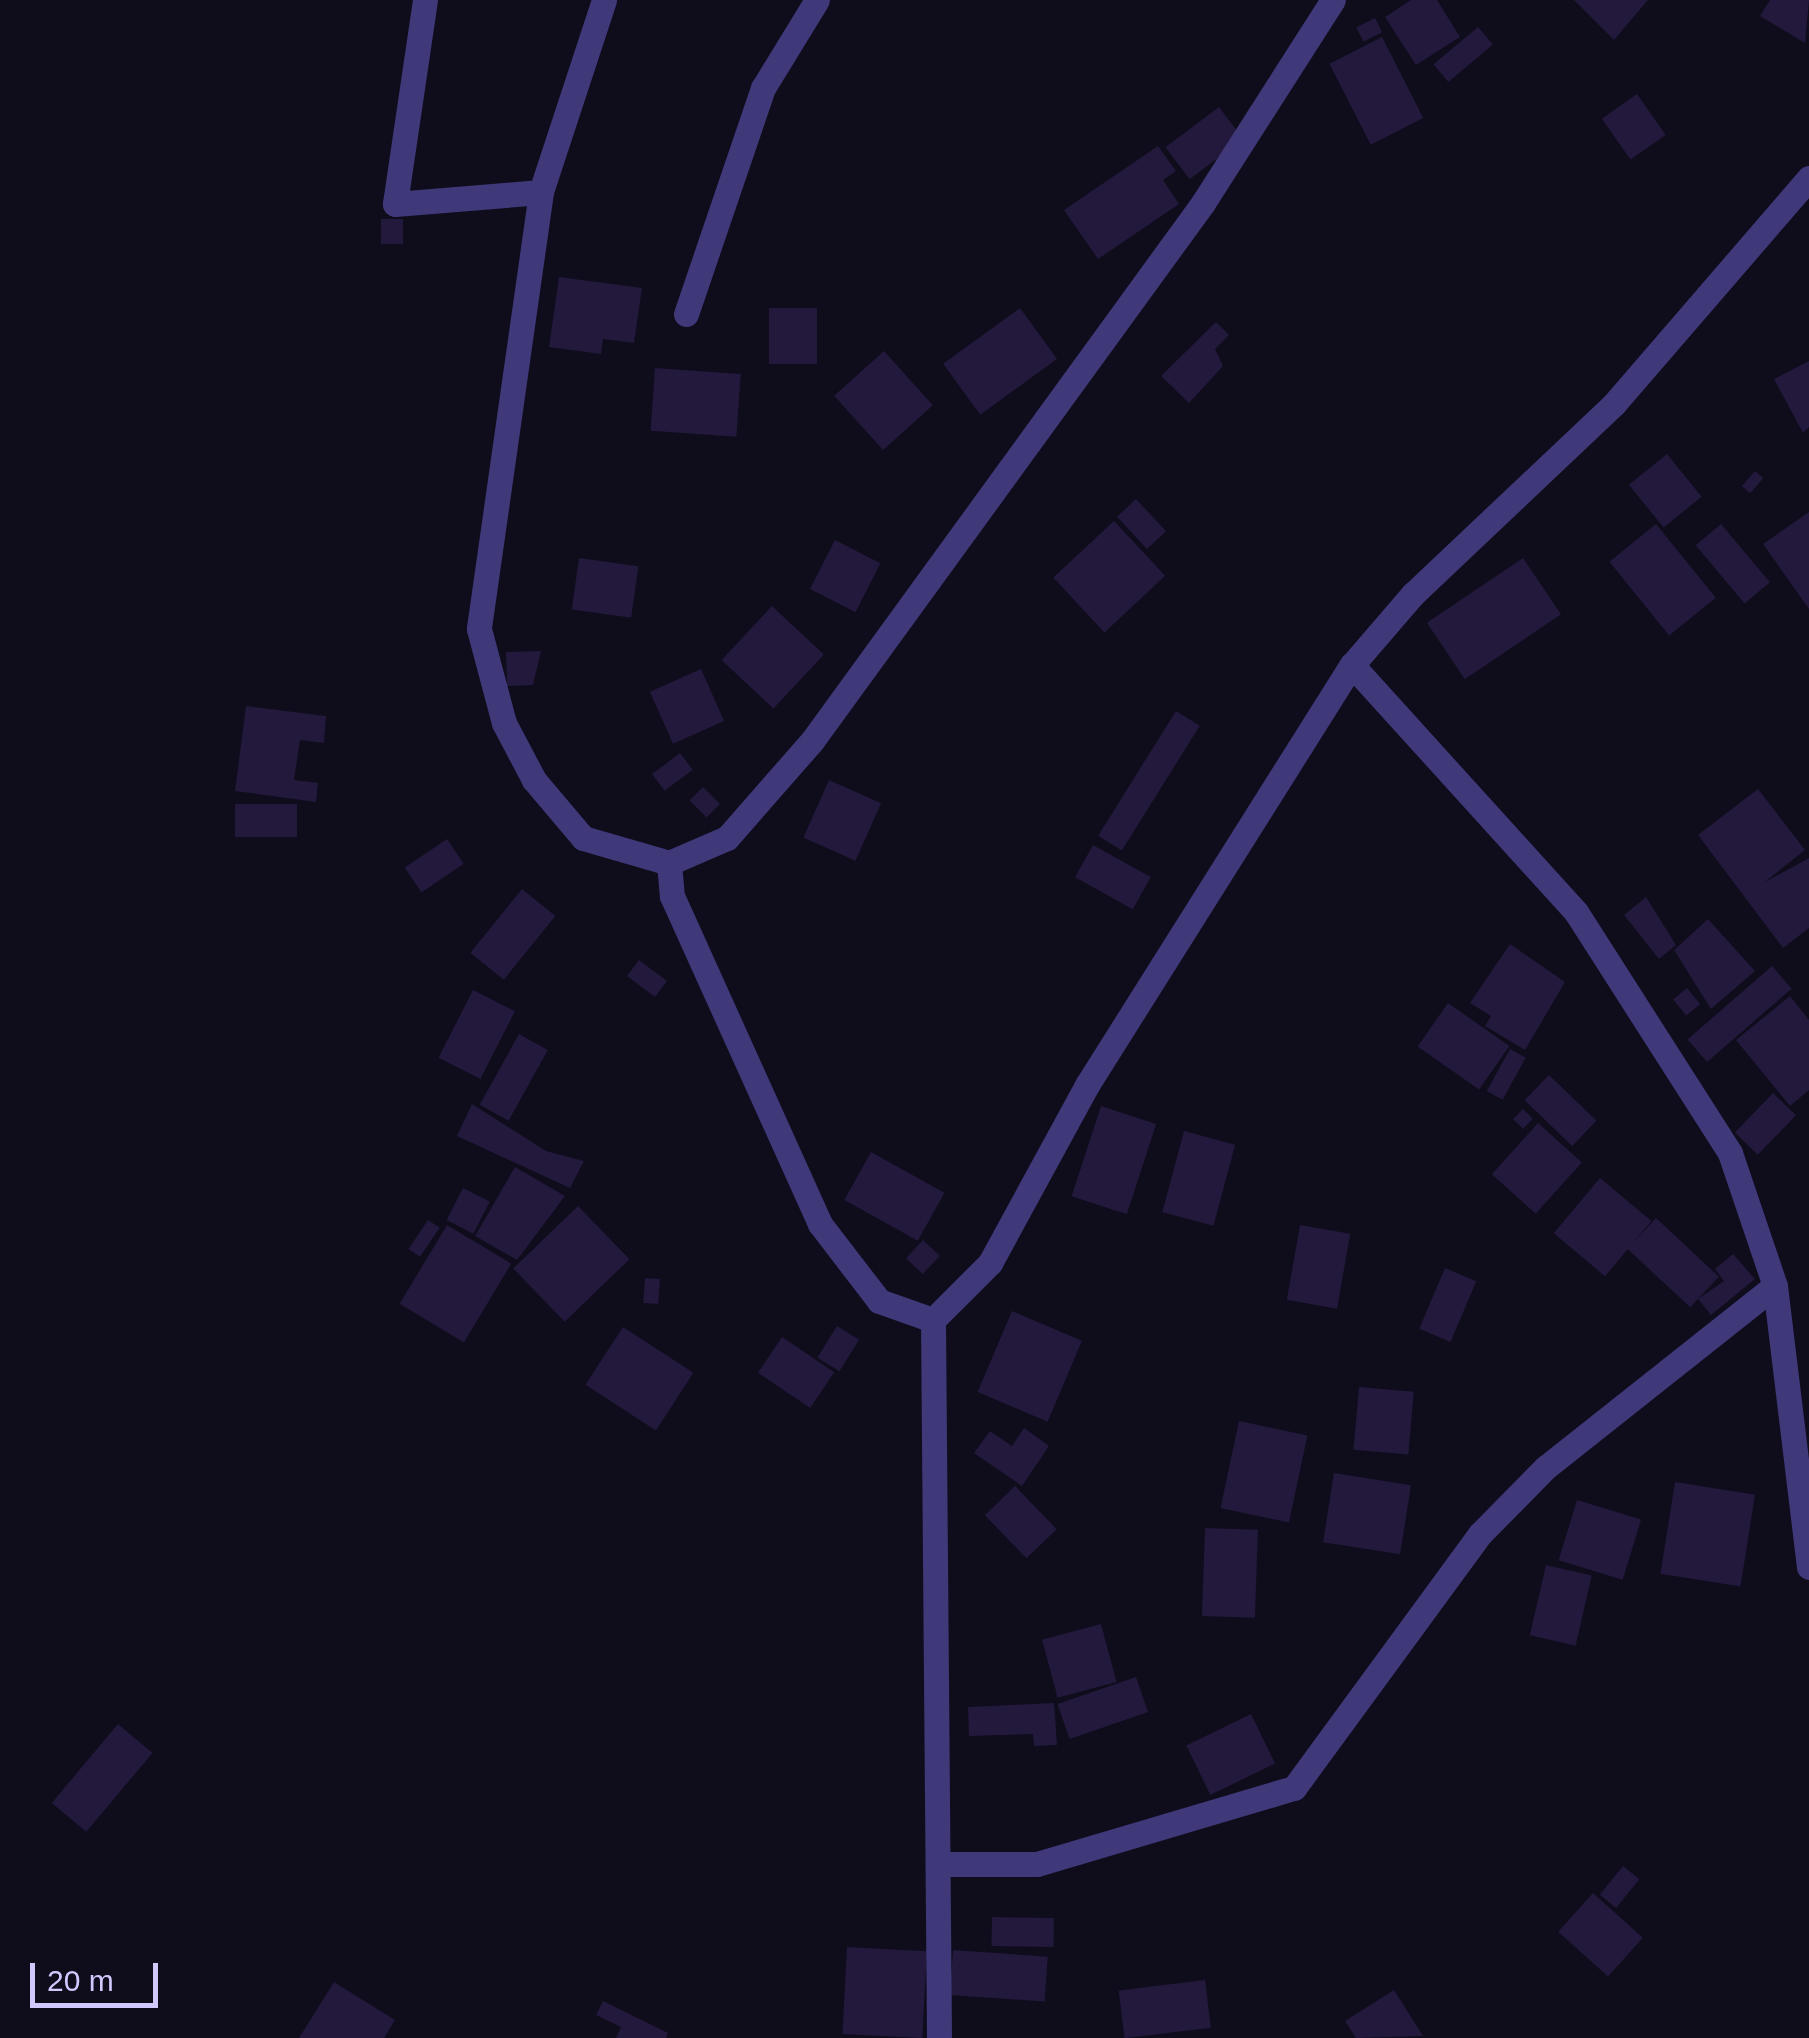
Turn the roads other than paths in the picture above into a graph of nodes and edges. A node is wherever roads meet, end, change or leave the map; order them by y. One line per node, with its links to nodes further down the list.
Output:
1 (425, 0): 6 (street)
2 (604, 0): 6 (street)
3 (817, 0): 7 (street)
4 (1333, 0): 9 (street)
5 (1809, 178): 8 (street)
6 (541, 192): 9 (street)
7 (686, 314)
8 (1352, 665): 10 (street); 11 (street)
9 (669, 864): 11 (street)
10 (1775, 1286): 12 (street); 13 (street)
11 (932, 1320): 13 (street)
12 (1809, 1567)
13 (938, 1864): 14 (street)
14 (939, 2038)

